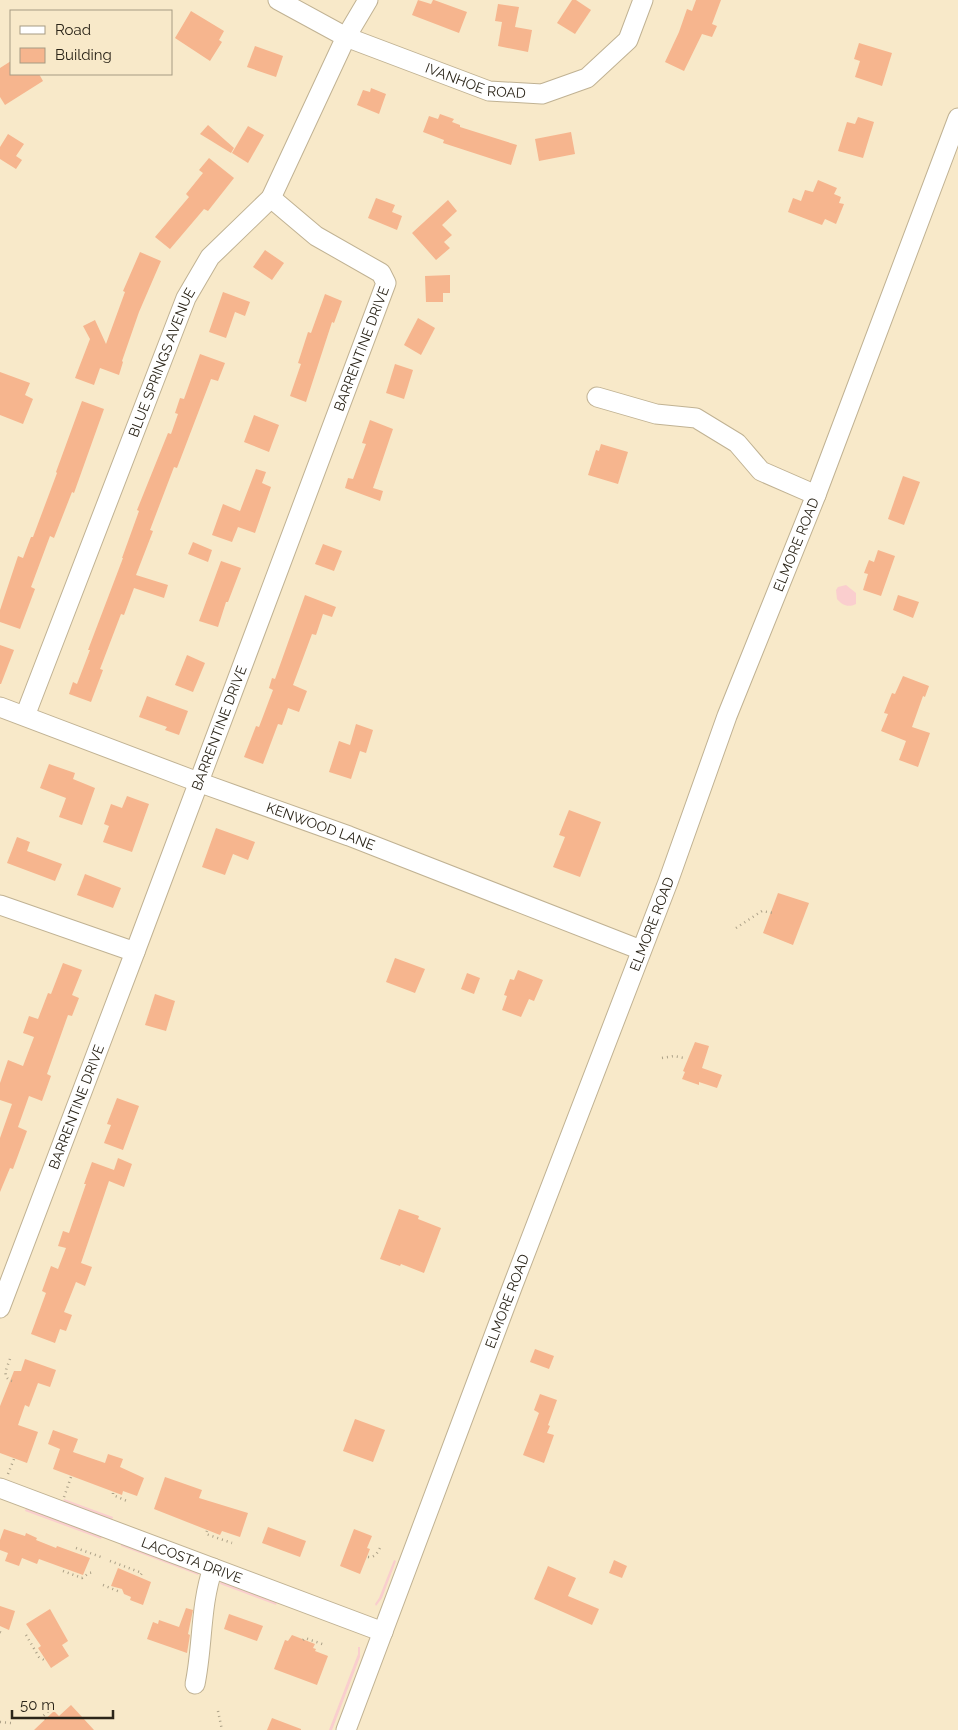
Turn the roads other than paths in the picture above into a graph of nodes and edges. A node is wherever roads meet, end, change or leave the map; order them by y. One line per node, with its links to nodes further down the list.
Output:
1 (278, 0): 4 (street, IVANHOE ROAD)
2 (368, 0): 4 (street, BLUE SPRINGS AVENUE)
3 (643, 0): 4 (street, IVANHOE ROAD)
4 (346, 37): 6 (street, BLUE SPRINGS AVENUE)
5 (958, 118): 8 (street, ELMORE ROAD)
6 (271, 198): 10 (street, BLUE SPRINGS AVENUE); 11 (street, BARRENTINE DRIVE)
7 (597, 397): 8 (street)
8 (816, 495): 13 (street, ELMORE ROAD)
9 (0, 707): 10 (street, KENWOOD LANE)
10 (25, 716): 11 (street, KENWOOD LANE)
11 (198, 782): 13 (street, KENWOOD LANE); 14 (street, BARRENTINE DRIVE)
12 (0, 904): 14 (street)
13 (641, 950): 18 (street, ELMORE ROAD)
14 (136, 952): 15 (street, BARRENTINE DRIVE)
15 (0, 1308)
16 (3, 1484): 17 (street, LACOSTA DRIVE)
17 (213, 1568): 18 (street, LACOSTA DRIVE); 19 (street)
18 (383, 1632): 20 (street, ELMORE ROAD)
19 (195, 1684)
20 (346, 1730)

